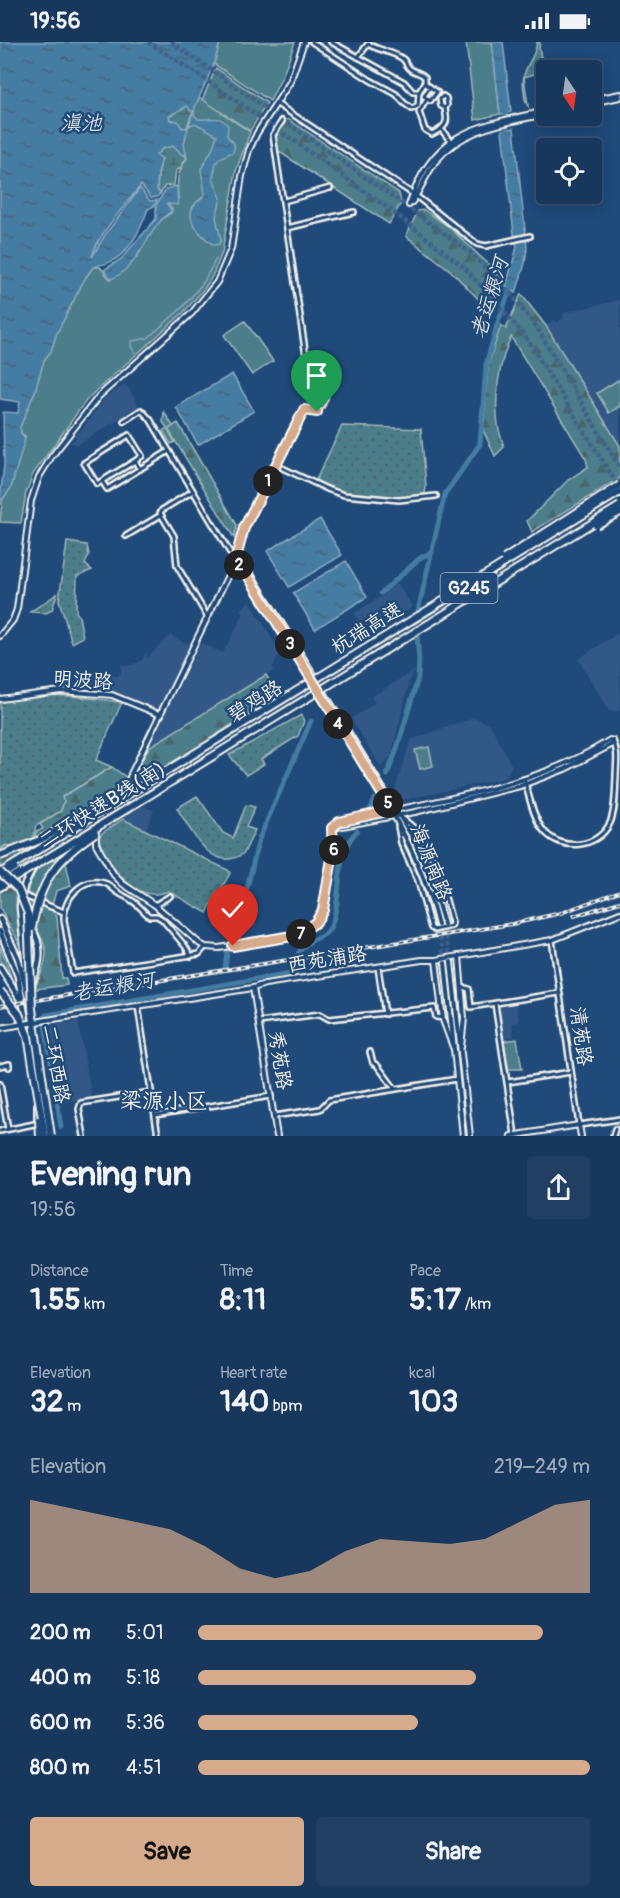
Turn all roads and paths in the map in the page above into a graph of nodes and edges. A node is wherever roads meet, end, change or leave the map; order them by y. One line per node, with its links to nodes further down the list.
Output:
1 (304, 42): 11 (street)
2 (312, 42): 7 (street)
3 (332, 42): 4 (street)
4 (358, 57): 5 (street); 7 (street)
5 (425, 83): 6 (street); 7 (street)
6 (430, 87): 9 (street); 9 (street)
7 (418, 92)
8 (620, 95): 10 (street)
9 (427, 99): 15 (street)
10 (602, 99)
11 (277, 104): 18 (street); 42 (street)
12 (445, 108): 15 (street)
13 (536, 114): 16 (street)
14 (282, 121): 19 (street)
15 (441, 129): 16 (street)
16 (452, 143): 18 (street)
17 (330, 189): 19 (street)
18 (414, 195): 22 (street)
19 (284, 201): 21 (street)
20 (354, 212): 21 (street)
21 (287, 228): 26 (street)
22 (530, 236)
23 (124, 421): 24 (street)
24 (169, 451): 27 (street); 30 (street)
25 (135, 461): 27 (street); 28 (street); 28 (street)
26 (276, 465): 32 (street); 39 (street)
27 (140, 469): 28 (street)
28 (102, 481)
29 (620, 485): 40 (highway, bridge)
30 (193, 491): 36 (street); 39 (street)
31 (620, 494): 40 (highway, 杭瑞高速, bridge); 43 (highway, 碧鸡路 / G245)
32 (436, 496)
33 (620, 504): 34 (highway, 碧鸡路 / G245); 38 (highway, 杭瑞高速, bridge)
34 (607, 510): 35 (main road); 43 (highway, 碧鸡路 / G245)
35 (620, 512): 38 (highway, bridge)
36 (161, 515): 37 (street); 41 (street)
37 (126, 536)
38 (542, 554): 47 (highway, 杭瑞高速, bridge)
39 (235, 561): 41 (street); 43 (street, 海源南路)
40 (424, 613): 49 (highway, 杭瑞高速, bridge)
41 (207, 616): 45 (street)
42 (0, 636)
43 (317, 685): 49 (highway, 碧鸡路 / G245); 50 (street, 海源南路); 52 (highway, 碧鸡路 / G245)
44 (0, 699): 45 (street, 明波路)
45 (161, 715): 49 (street)
46 (613, 741): 48 (street); 48 (street)
47 (191, 770): 58 (highway, 二环快速B线(南), bridge); 70 (highway, bridge)
48 (525, 781): 50 (street)
49 (130, 795): 55 (highway, 碧鸡路 / G245); 56 (highway, bridge); 57 (highway, bridge)
50 (395, 812): 51 (street, 海源南路); 51 (street); 65 (street, 海源南路); 69 (street)
51 (398, 821): 66 (street, 海源南路)
52 (98, 824): 53 (highway, 碧鸡路 / G245); 54 (street)
53 (75, 838): 54 (street); 55 (highway, 碧鸡路 / G245)
54 (96, 844): 61 (street)
55 (42, 855): 57 (main road, 碧鸡路 / G245); 58 (main road, 碧鸡路 / G245); 59 (main road)
56 (0, 856)
57 (0, 874): 70 (highway, bridge)
58 (0, 885)
59 (22, 896): 62 (street); 84 (main road); 84 (main road)
60 (170, 896): 61 (street)
61 (155, 904): 69 (street)
62 (63, 912): 71 (street); 71 (street)
63 (620, 913): 68 (street, 西苑浦路)
64 (0, 919): 84 (main road)
65 (444, 924)
66 (438, 926)
67 (0, 931): 88 (main road)
68 (552, 940): 72 (street, 西苑浦路); 83 (street, 清苑路)
69 (205, 947): 71 (street)
70 (30, 948): 107 (highway, bridge)
71 (191, 956)
72 (459, 956): 74 (street, 西苑浦路); 80 (street)
73 (422, 960): 74 (street, 西苑浦路); 77 (street, 西苑浦路); 79 (street)
74 (436, 960): 79 (street)
75 (451, 962): 93 (street)
76 (445, 963): 93 (street)
77 (378, 967): 81 (street, 西苑浦路); 87 (street)
78 (0, 968): 88 (main road)
79 (437, 972): 89 (street)
80 (462, 987): 85 (street); 93 (street)
81 (254, 988): 86 (street, 西苑浦路); 90 (street, 秀苑路)
82 (0, 991): 112 (highway, bridge)
83 (560, 993): 85 (street); 96 (street, 清苑路)
84 (29, 997): 107 (main road, 二环西路)
85 (495, 1004): 98 (street)
86 (138, 1006): 91 (street, 西苑浦路, bridge); 101 (street)
87 (385, 1014): 89 (street); 90 (street)
88 (26, 1015): 106 (main road, 二环西路)
89 (443, 1018): 93 (street)
90 (259, 1022): 102 (street, 秀苑路)
91 (0, 1028)
92 (370, 1052): 100 (street)
93 (458, 1054): 97 (street); 118 (street)
94 (0, 1066): 95 (street)
95 (9, 1067)
96 (571, 1072): 98 (street); 108 (street, 清苑路)
97 (457, 1078): 100 (street); 117 (street)
98 (508, 1082): 119 (street)
99 (0, 1084): 109 (street)
100 (395, 1089): 104 (street)
101 (152, 1092): 103 (street); 114 (street)
102 (271, 1096): 103 (street); 104 (street, 秀苑路)
103 (155, 1115): 115 (street)
104 (274, 1116): 116 (street, 秀苑路)
105 (620, 1119): 108 (street)
106 (38, 1123): 107 (street); 109 (street); 112 (main road, 二环西路)
107 (50, 1123): 113 (highway, bridge)
108 (579, 1125): 119 (street); 120 (street, 清苑路)
109 (8, 1129): 111 (street)
110 (615, 1129): 121 (street)
111 (0, 1131)
112 (41, 1136)
113 (52, 1136)
114 (84, 1136)
115 (158, 1136)
116 (277, 1136)
117 (463, 1136)
118 (470, 1136)
119 (513, 1136)
120 (581, 1136)
121 (613, 1136)

